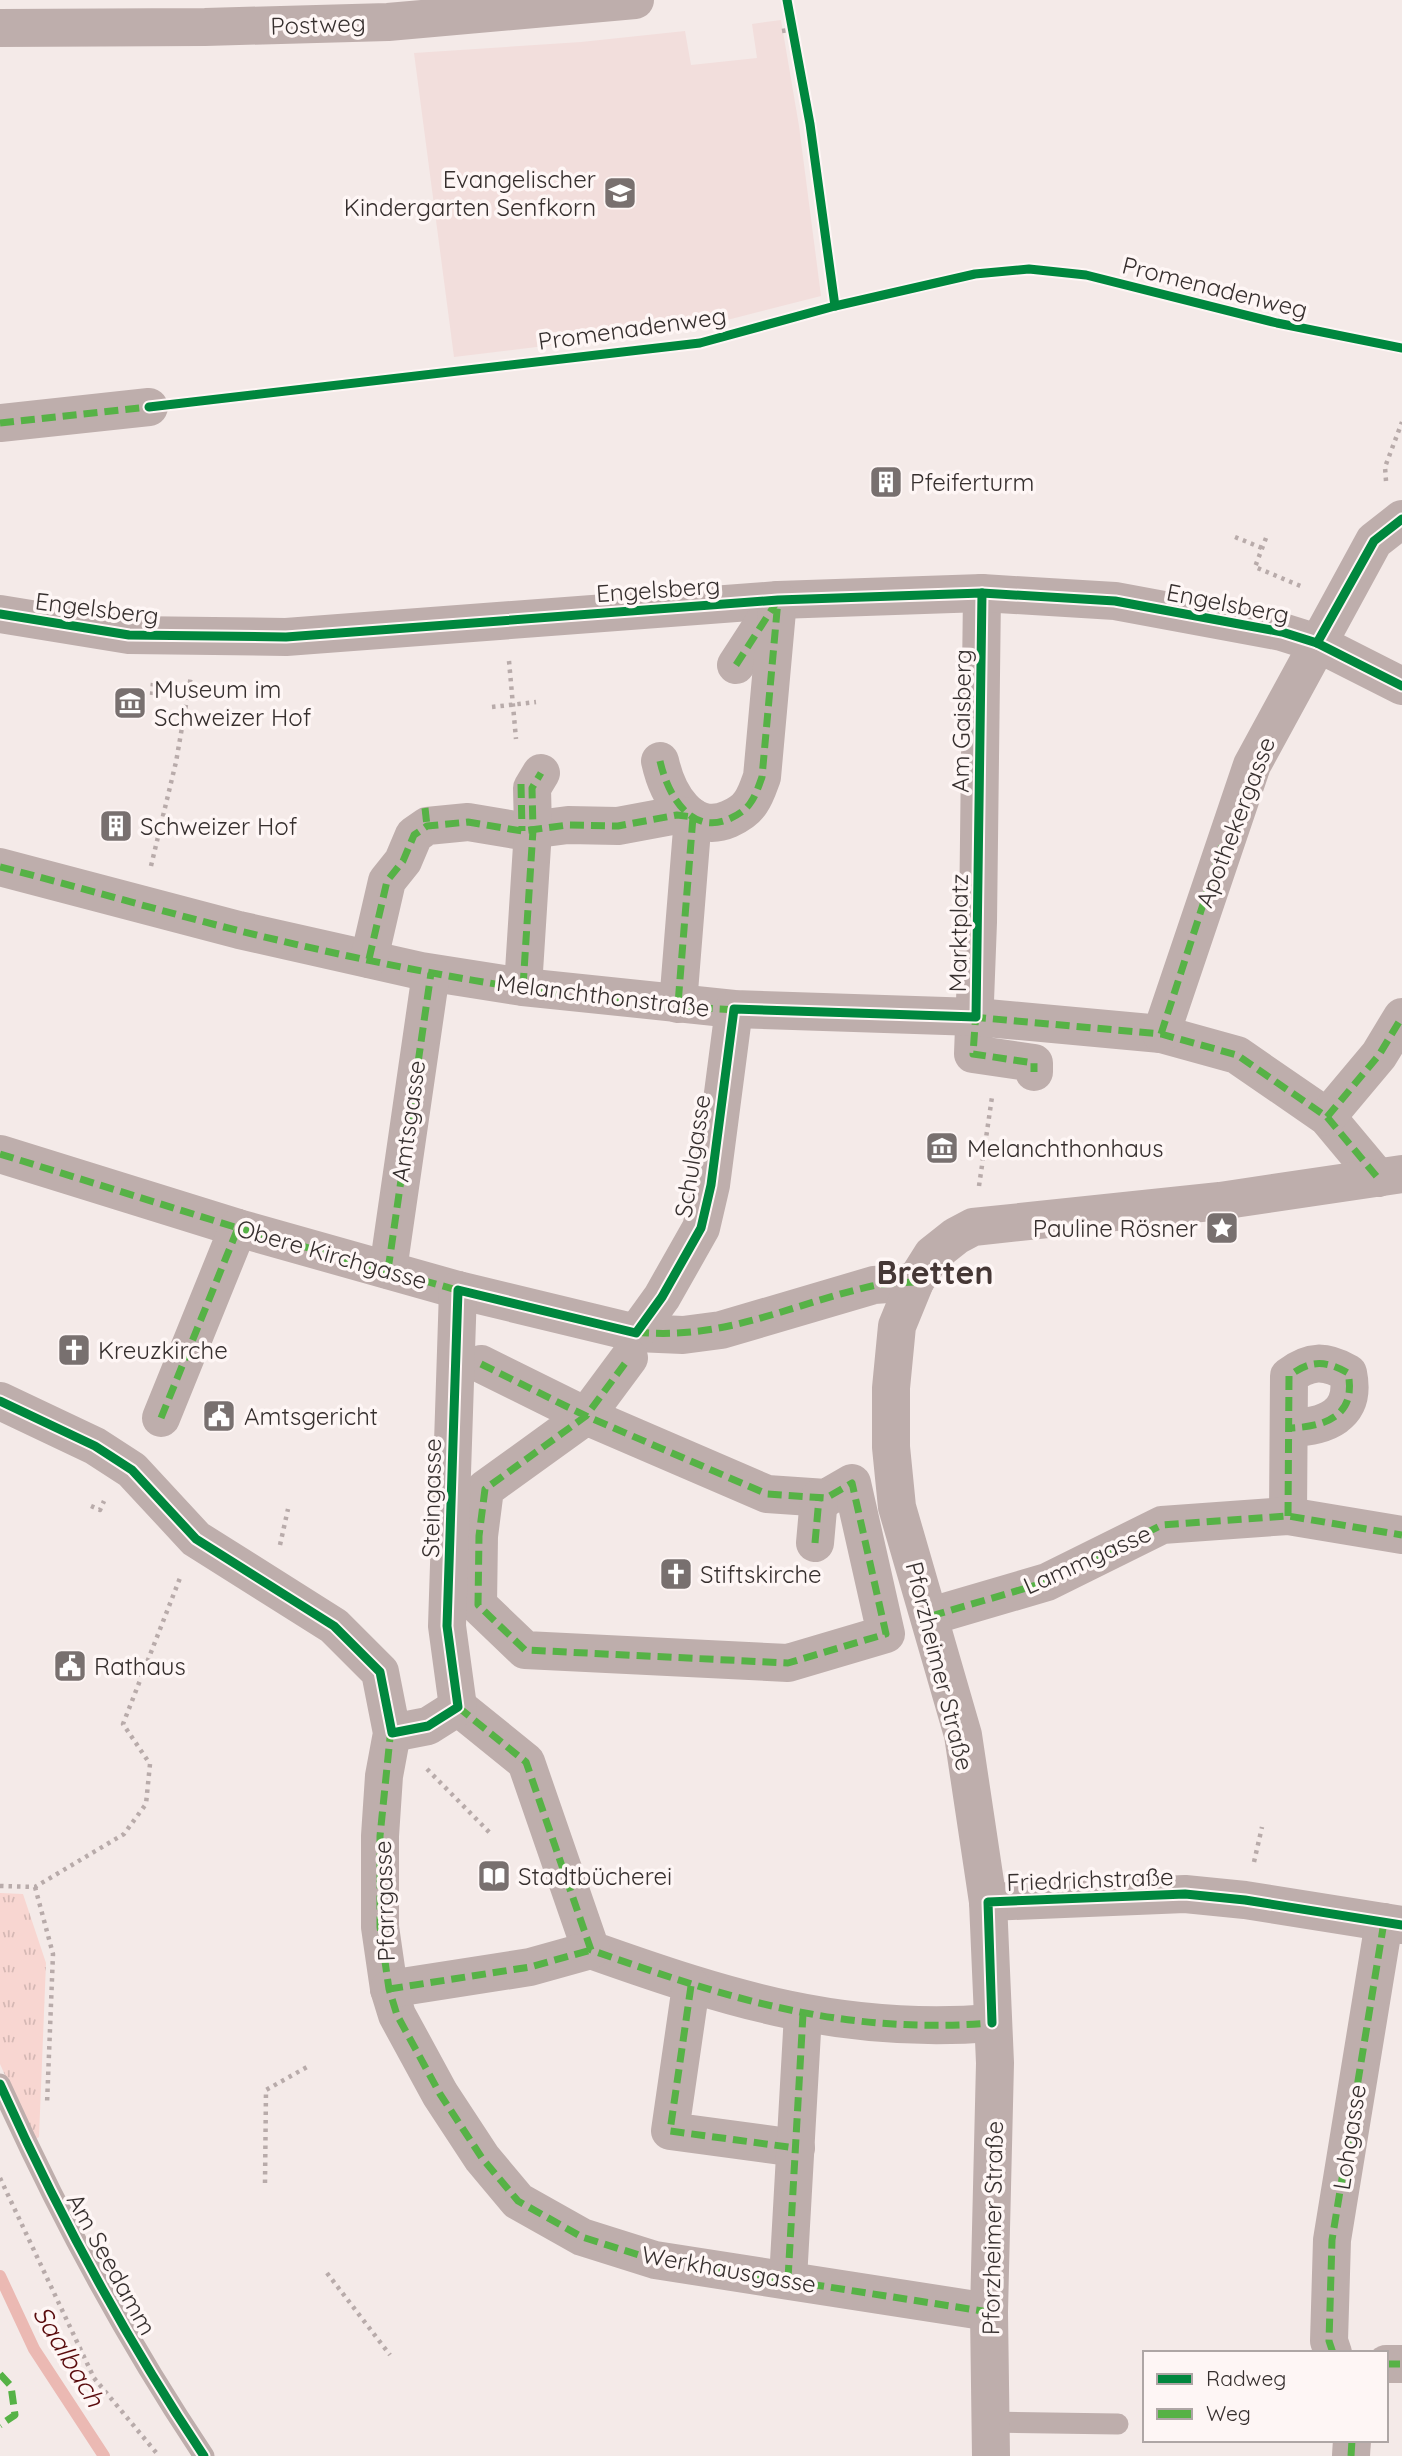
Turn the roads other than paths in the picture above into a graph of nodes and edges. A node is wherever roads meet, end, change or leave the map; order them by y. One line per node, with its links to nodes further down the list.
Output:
1 (635, 0): 2 (street, Postweg)
2 (532, 5): 3 (street, Postweg)
3 (0, 28)
4 (149, 407): 5 (street)
5 (0, 423)
6 (1402, 519): 10 (street, Apothekergasse)
7 (982, 593): 8 (street, Engelsberg); 10 (street, Engelsberg); 17 (street, Am Gaisberg)
8 (778, 600): 9 (street, Engelsberg); 11 (street); 15 (street)
9 (0, 614)
10 (1317, 643): 12 (street, Engelsberg); 26 (street, Apothekergasse)
11 (736, 665)
12 (1402, 686)
13 (660, 761): 15 (street)
14 (531, 778): 16 (street)
15 (693, 817): 16 (street); 22 (street)
16 (528, 831): 19 (street); 21 (street)
17 (979, 850): 24 (street, Marktplatz)
18 (0, 867): 19 (street, Melanchthonstraße)
19 (369, 959): 20 (street, Melanchthonstraße)
20 (431, 973): 21 (street, Melanchthonstraße); 32 (street, Amtsgasse)
21 (523, 987): 22 (street, Melanchthonstraße)
22 (678, 1004): 23 (street, Melanchthonstraße)
23 (734, 1009): 24 (street, Melanchthonstraße); 35 (street, Schulgasse)
24 (976, 1017): 26 (street, Melanchthonstraße); 27 (street, Marktplatz)
25 (1402, 1017): 28 (street)
26 (1161, 1034): 28 (street, Melanchthonstraße)
27 (1034, 1072)
28 (1327, 1118): 30 (street, Melanchthonstraße)
29 (0, 1154): 31 (street, Obere Kirchgasse)
30 (1390, 1176): 33 (street, Pforzheimer Straße)
31 (239, 1228): 32 (street, Obere Kirchgasse); 39 (street)
32 (388, 1270): 34 (street, Obere Kirchgasse)
33 (915, 1282): 35 (street, Obere Kirchgasse); 45 (street, Pforzheimer Straße)
34 (458, 1290): 35 (street, Obere Kirchgasse); 46 (street, Steingasse)
35 (633, 1345): 38 (street, Schulgasse)
36 (481, 1364): 38 (street)
37 (0, 1401): 47 (street)
38 (586, 1416): 41 (street); 41 (street, Schulgasse)
39 (161, 1418)
40 (1289, 1428): 42 (street)
41 (819, 1498): 44 (street)
42 (1288, 1516): 43 (street, Lammgasse); 45 (street, Lammgasse)
43 (1402, 1535)
44 (815, 1543)
45 (931, 1616): 48 (street, Pforzheimer Straße)
46 (458, 1707): 47 (street); 50 (street)
47 (392, 1733): 52 (street, Pfarrgasse)
48 (988, 1902): 49 (street, Friedrichstraße); 54 (street, Pforzheimer Straße)
49 (1393, 1923): 59 (street, Lohgasse)
50 (591, 1950): 51 (street); 52 (street, Pfarrgasse)
51 (691, 1986): 53 (street); 56 (street)
52 (389, 1989): 57 (street, Werkhausgasse)
53 (803, 2014): 54 (street); 56 (street)
54 (992, 2023): 58 (street, Pforzheimer Straße)
55 (0, 2084): 62 (lane, Am Seedamm)
56 (796, 2148): 57 (street)
57 (788, 2279): 58 (street, Werkhausgasse)
58 (989, 2312): 61 (street, Pforzheimer Straße)
59 (1332, 2351)
60 (1118, 2424): 61 (lane)
61 (991, 2439)
62 (204, 2456)

